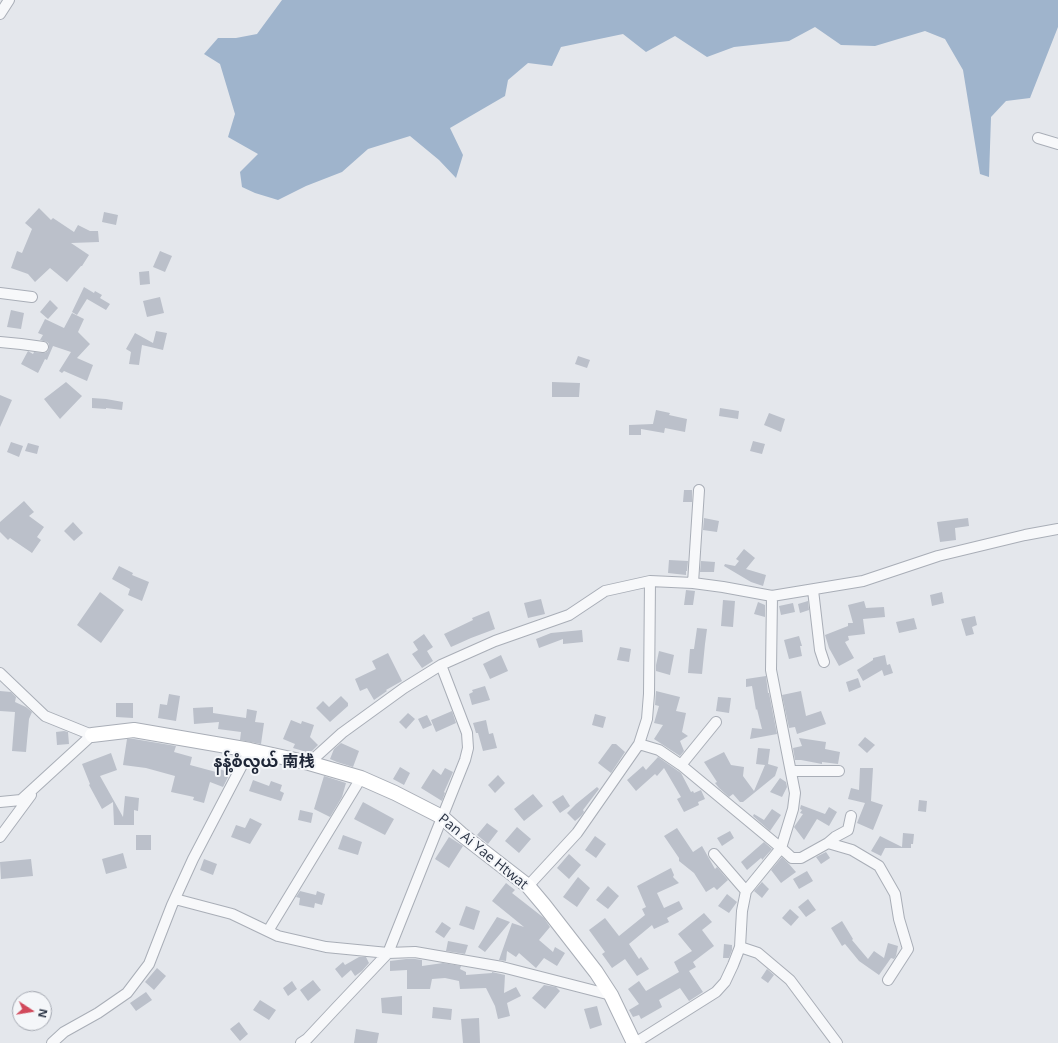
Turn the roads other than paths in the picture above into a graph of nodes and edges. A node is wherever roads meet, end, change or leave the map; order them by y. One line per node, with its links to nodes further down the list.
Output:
1 (9, 0): 2 (street)
2 (0, 14)
3 (1038, 138): 4 (street)
4 (1058, 144)
5 (0, 293): 6 (street)
6 (32, 297)
7 (0, 342): 8 (street)
8 (43, 347)
9 (699, 490): 12 (street)
10 (1058, 529): 13 (street)
11 (650, 581): 12 (street); 16 (street); 20 (street)
12 (692, 583): 14 (street)
13 (813, 590): 14 (street); 15 (street)
14 (772, 596): 24 (street)
15 (824, 662)
16 (442, 665): 22 (street); 30 (street)
17 (0, 672): 19 (street)
18 (716, 722): 23 (street)
19 (92, 735): 21 (street, Pan Ai Yae Htwat); 27 (street)
20 (639, 744): 23 (street); 35 (street)
21 (250, 750): 22 (street, Pan Ai Yae Htwat); 37 (street)
22 (309, 763): 26 (street, Pan Ai Yae Htwat)
23 (681, 765): 33 (street)
24 (791, 771): 25 (street); 33 (street)
25 (839, 771)
26 (361, 778): 30 (street, Pan Ai Yae Htwat); 38 (street)
27 (40, 782): 28 (street); 31 (street)
28 (0, 802)
29 (852, 816): 32 (street)
30 (442, 817): 35 (street, Pan Ai Yae Htwat); 40 (street)
31 (0, 837)
32 (828, 843): 33 (street); 41 (street)
33 (781, 848): 36 (street)
34 (714, 854): 36 (street)
35 (528, 886): 42 (street, Pan Ai Yae Htwat)
36 (746, 891): 39 (street)
37 (175, 899): 38 (street); 43 (street)
38 (268, 931): 40 (street)
39 (740, 947): 45 (street); 46 (street)
40 (388, 953): 42 (street); 44 (street)
41 (888, 980)
42 (611, 995): 45 (street, Pan Ai Yae Htwat)
43 (52, 1043)
44 (301, 1043)
45 (634, 1043)
46 (837, 1043)

